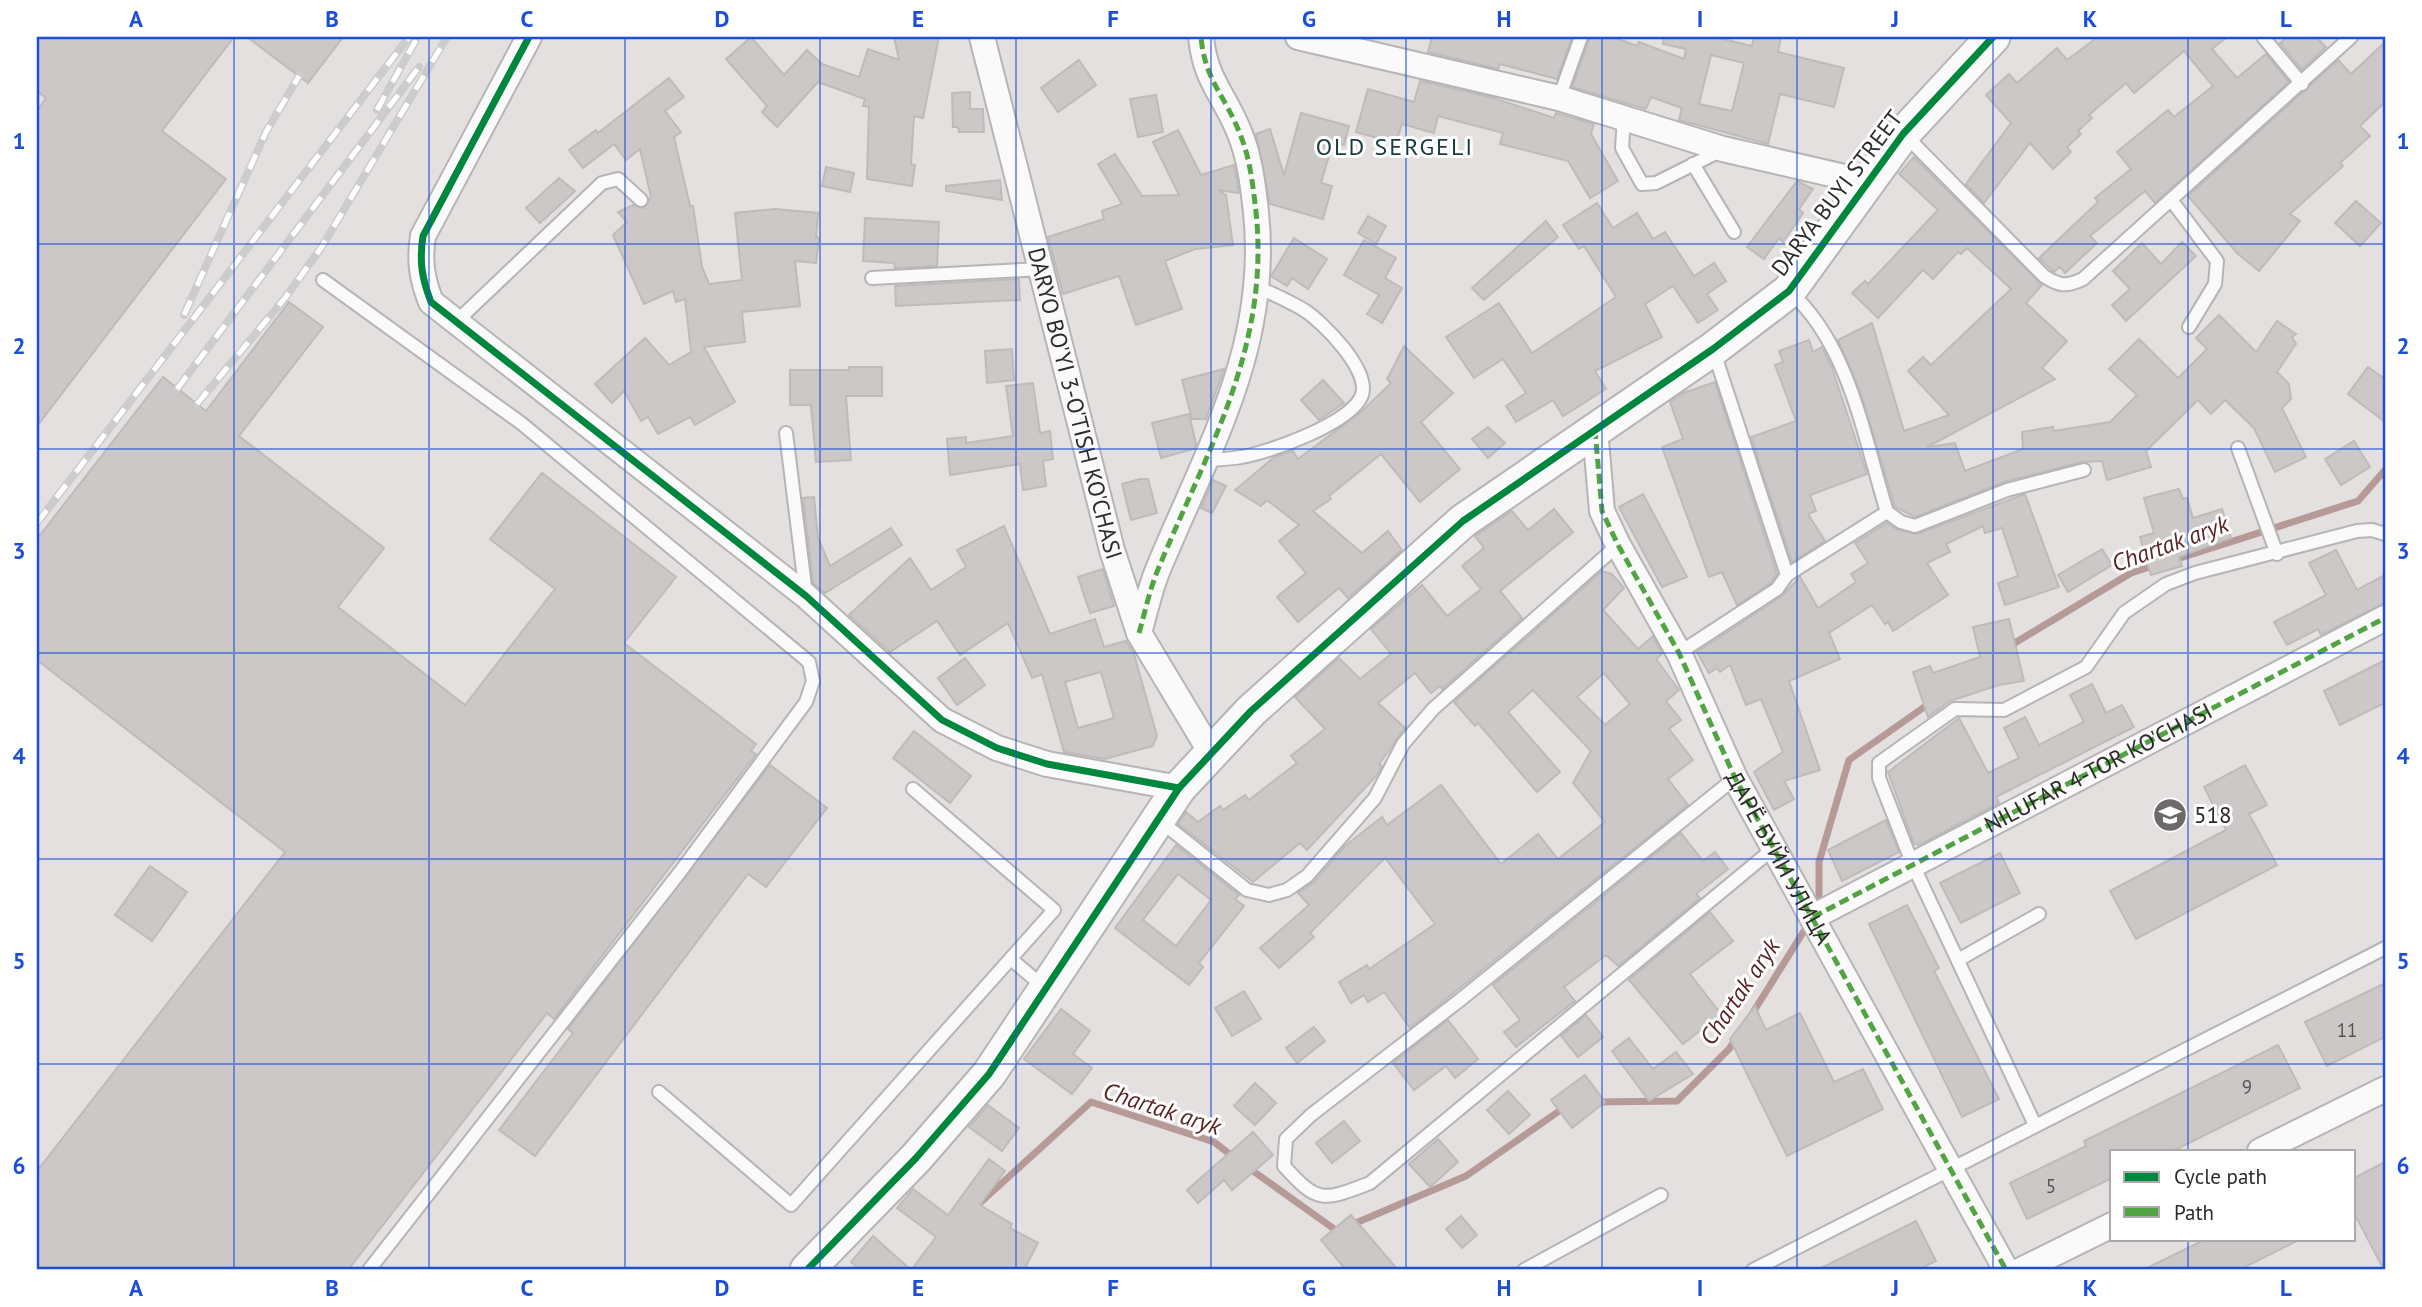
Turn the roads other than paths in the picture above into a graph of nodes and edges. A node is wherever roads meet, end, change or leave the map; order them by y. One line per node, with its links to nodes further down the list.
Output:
1 (529, 37): 24 (street)
2 (982, 37): 19 (street, DARYO BO'YI 3-O'TISH KO'CHASI)
3 (1201, 37): 22 (street)
4 (1298, 37): 10 (street)
5 (1581, 37): 10 (lane)
6 (1993, 37): 12 (street, DARYA BUYI STREET)
7 (2263, 37): 9 (lane)
8 (2351, 37): 9 (lane)
9 (2302, 84): 17 (lane)
10 (1559, 98): 11 (street)
11 (1624, 118): 13 (street); 14 (lane)
12 (1903, 134): 15 (street, DARYA BUYI STREET); 17 (lane)
13 (1723, 149): 14 (lane); 15 (street)
14 (1693, 164): 18 (lane)
15 (1870, 183): 23 (street, DARYA BUYI STREET)
16 (640, 200): 24 (lane)
17 (2172, 201): 25 (lane)
18 (1734, 232)
19 (1042, 269): 20 (lane); 39 (street, DARYO BO'YI 3-O'TISH KO'CHASI)
20 (872, 278)
21 (323, 280): 61 (lane)
22 (1256, 286): 30 (street); 30 (lane)
23 (1789, 291): 26 (street, DARYA BUYI STREET); 32 (lane)
24 (456, 321): 37 (street)
25 (2189, 327)
26 (1713, 349): 27 (street, DARYA BUYI STREET); 36 (lane)
27 (1595, 429): 34 (street, ДАРЁ БУЙИ УЛИЦА); 41 (street, DARYA BUYI STREET)
28 (786, 433): 37 (lane)
29 (2238, 448): 35 (lane)
30 (1209, 460): 39 (street)
31 (2084, 470): 32 (lane)
32 (1887, 512): 36 (lane)
33 (2385, 534): 35 (lane)
34 (1618, 545): 40 (street, ДАРЁ БУЙИ УЛИЦА); 45 (lane)
35 (2277, 554): 47 (lane)
36 (1787, 575): 40 (lane)
37 (806, 596): 43 (street)
38 (2385, 618): 47 (street, NILUFAR 4-TOR KO'CHASI)
39 (1139, 633): 41 (street, DARYO BO'YI 3-O'TISH KO'CHASI)
40 (1679, 653): 42 (street, ДАРЁ БУЙИ УЛИЦА)
41 (1210, 751): 43 (street, DARYA BUYI STREET)
42 (1735, 778): 46 (street, ДАРЁ БУЙИ УЛИЦА); 46 (lane)
43 (1179, 788): 45 (street, DARYA BUYI STREET)
44 (913, 789): 51 (lane)
45 (1159, 820): 53 (street, DARYA BUYI STREET)
46 (1774, 848): 49 (street, ДАРЁ БУЙИ УЛИЦА)
47 (1913, 865): 49 (street, NILUFAR 4-TOR KO'CHASI); 52 (lane)
48 (2039, 914): 52 (lane)
49 (1813, 918): 58 (street, ДАРЁ БУЙИ УЛИЦА)
50 (2385, 948): 56 (lane)
51 (1011, 959): 53 (lane); 55 (lane)
52 (1958, 960): 56 (lane)
53 (1046, 988): 62 (street, DARYA BUYI STREET)
54 (2385, 1089): 57 (street)
55 (659, 1092)
56 (2035, 1125): 58 (lane)
57 (2262, 1150)
58 (1949, 1168): 64 (lane); 65 (street, ДАРЁ БУЙИ УЛИЦА)
59 (1661, 1195): 63 (lane)
60 (2110, 1226): 66 (street)
61 (369, 1270)
62 (807, 1270)
63 (1524, 1270)
64 (1753, 1270)
65 (2006, 1270)
66 (2021, 1270)

